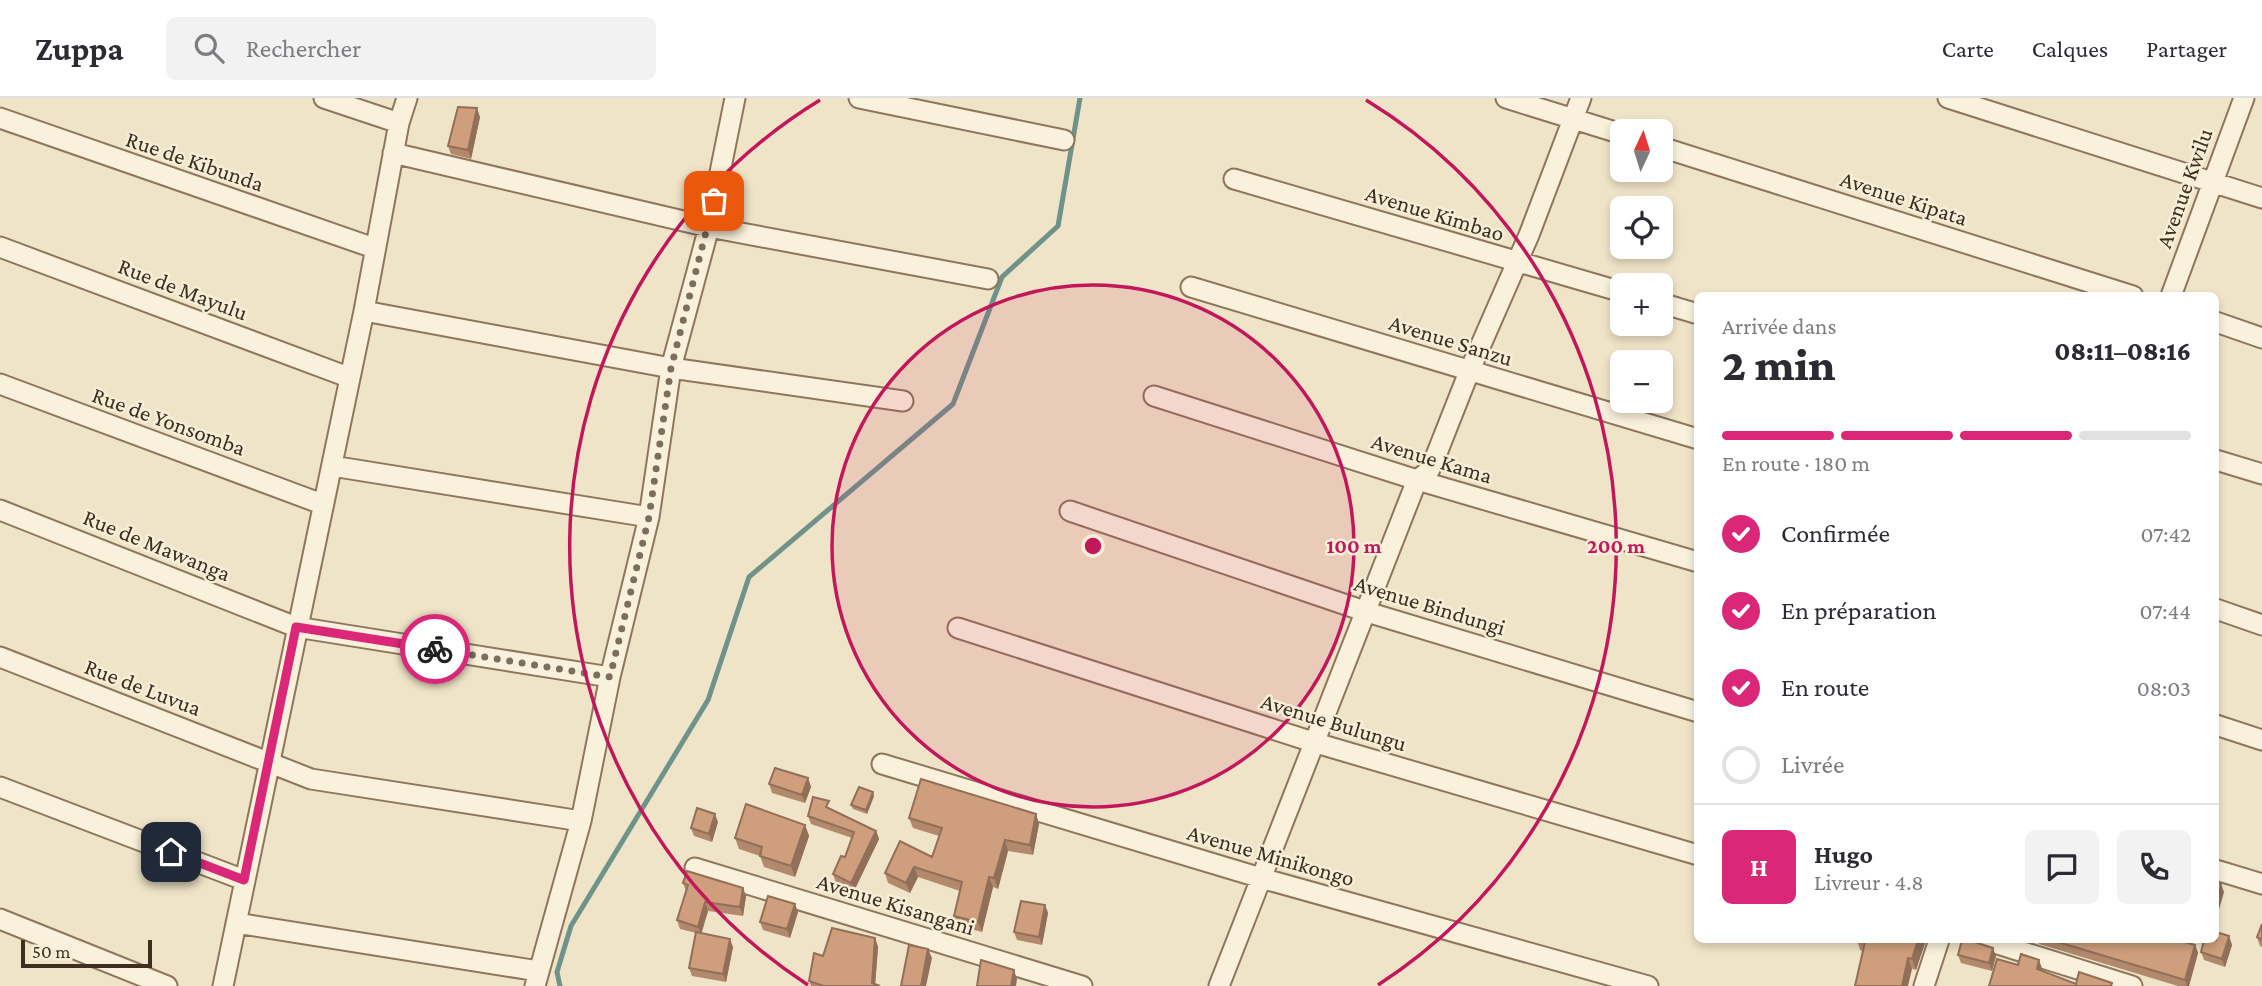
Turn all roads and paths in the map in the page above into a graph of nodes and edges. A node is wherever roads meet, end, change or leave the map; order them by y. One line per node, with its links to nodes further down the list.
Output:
1 (324, 98): 11 (street)
2 (407, 98): 11 (street)
3 (735, 98): 19 (street)
4 (859, 98): 13 (street)
5 (1506, 98): 10 (street)
6 (1581, 98): 10 (street)
7 (1948, 98): 17 (street)
8 (2244, 98): 17 (street, Avenue Kwilu)
9 (0, 118): 21 (street, Rue de Kibunda)
10 (1571, 118): 12 (street); 22 (street)
11 (399, 123): 15 (street)
12 (1610, 130)
13 (1064, 139)
14 (1673, 151): 26 (street, Avenue Kipata)
15 (393, 153): 19 (street); 21 (street)
16 (1234, 179): 22 (street, Avenue Kimbao)
17 (2212, 182): 18 (street); 27 (street, Avenue Kwilu)
18 (2262, 198)
19 (709, 227): 23 (street); 33 (street)
20 (0, 247): 35 (street, Rue de Mayulu)
21 (374, 248): 29 (street)
22 (1516, 262): 25 (street, Avenue Kimbao); 34 (street)
23 (988, 279)
24 (1191, 287): 34 (street, Avenue Sanzu)
25 (1610, 289)
26 (2120, 292)
27 (2172, 292)
28 (1673, 307): 30 (street)
29 (364, 312): 33 (street); 35 (street)
30 (1694, 313)
31 (2219, 323): 32 (street)
32 (2262, 338)
33 (671, 368): 38 (street); 47 (street)
34 (1469, 372): 39 (street, Avenue Sanzu); 43 (street)
35 (348, 377): 41 (street)
36 (0, 384): 44 (street, Rue de Yonsomba)
37 (1154, 397): 43 (street, Avenue Kama)
38 (904, 401)
39 (1694, 438)
40 (2219, 461): 42 (street)
41 (332, 466): 44 (street); 47 (street)
42 (2262, 474)
43 (1417, 480): 48 (street, Avenue Kama); 50 (street)
44 (322, 504): 52 (street)
45 (0, 510): 52 (street, Rue de Mawanga)
46 (1070, 511): 50 (street, Avenue Bindungi)
47 (649, 517): 55 (street)
48 (1694, 561)
49 (2219, 610): 51 (street)
50 (1367, 612): 56 (street, Avenue Bindungi); 59 (street)
51 (2262, 625)
52 (296, 627): 55 (street, Rue de Mawanga); 60 (street)
53 (958, 628): 59 (street, Avenue Bulungu)
54 (0, 657): 60 (street, Rue de Luvua)
55 (610, 677): 63 (street)
56 (1694, 711)
57 (2219, 726): 58 (street)
58 (2262, 740)
59 (1316, 743): 64 (street, Avenue Bulungu); 67 (street)
60 (268, 763): 63 (street, Rue de Luvua); 68 (street)
61 (882, 764): 67 (street, Avenue Minikongo)
62 (0, 787): 68 (street)
63 (581, 821): 74 (street)
64 (1694, 854)
65 (695, 868): 77 (street, Avenue Kisangani)
66 (2219, 871): 69 (street)
67 (1261, 878): 78 (street); 79 (street, Avenue Minikongo)
68 (244, 880): 71 (street)
69 (2262, 884)
70 (0, 919): 75 (street)
71 (236, 923): 74 (street); 76 (street)
72 (1938, 943): 80 (street)
73 (1995, 943): 81 (street)
74 (537, 978)
75 (167, 986)
76 (223, 986)
77 (1082, 986)
78 (1219, 986)
79 (1648, 986)
80 (1924, 986)
81 (2132, 986)

